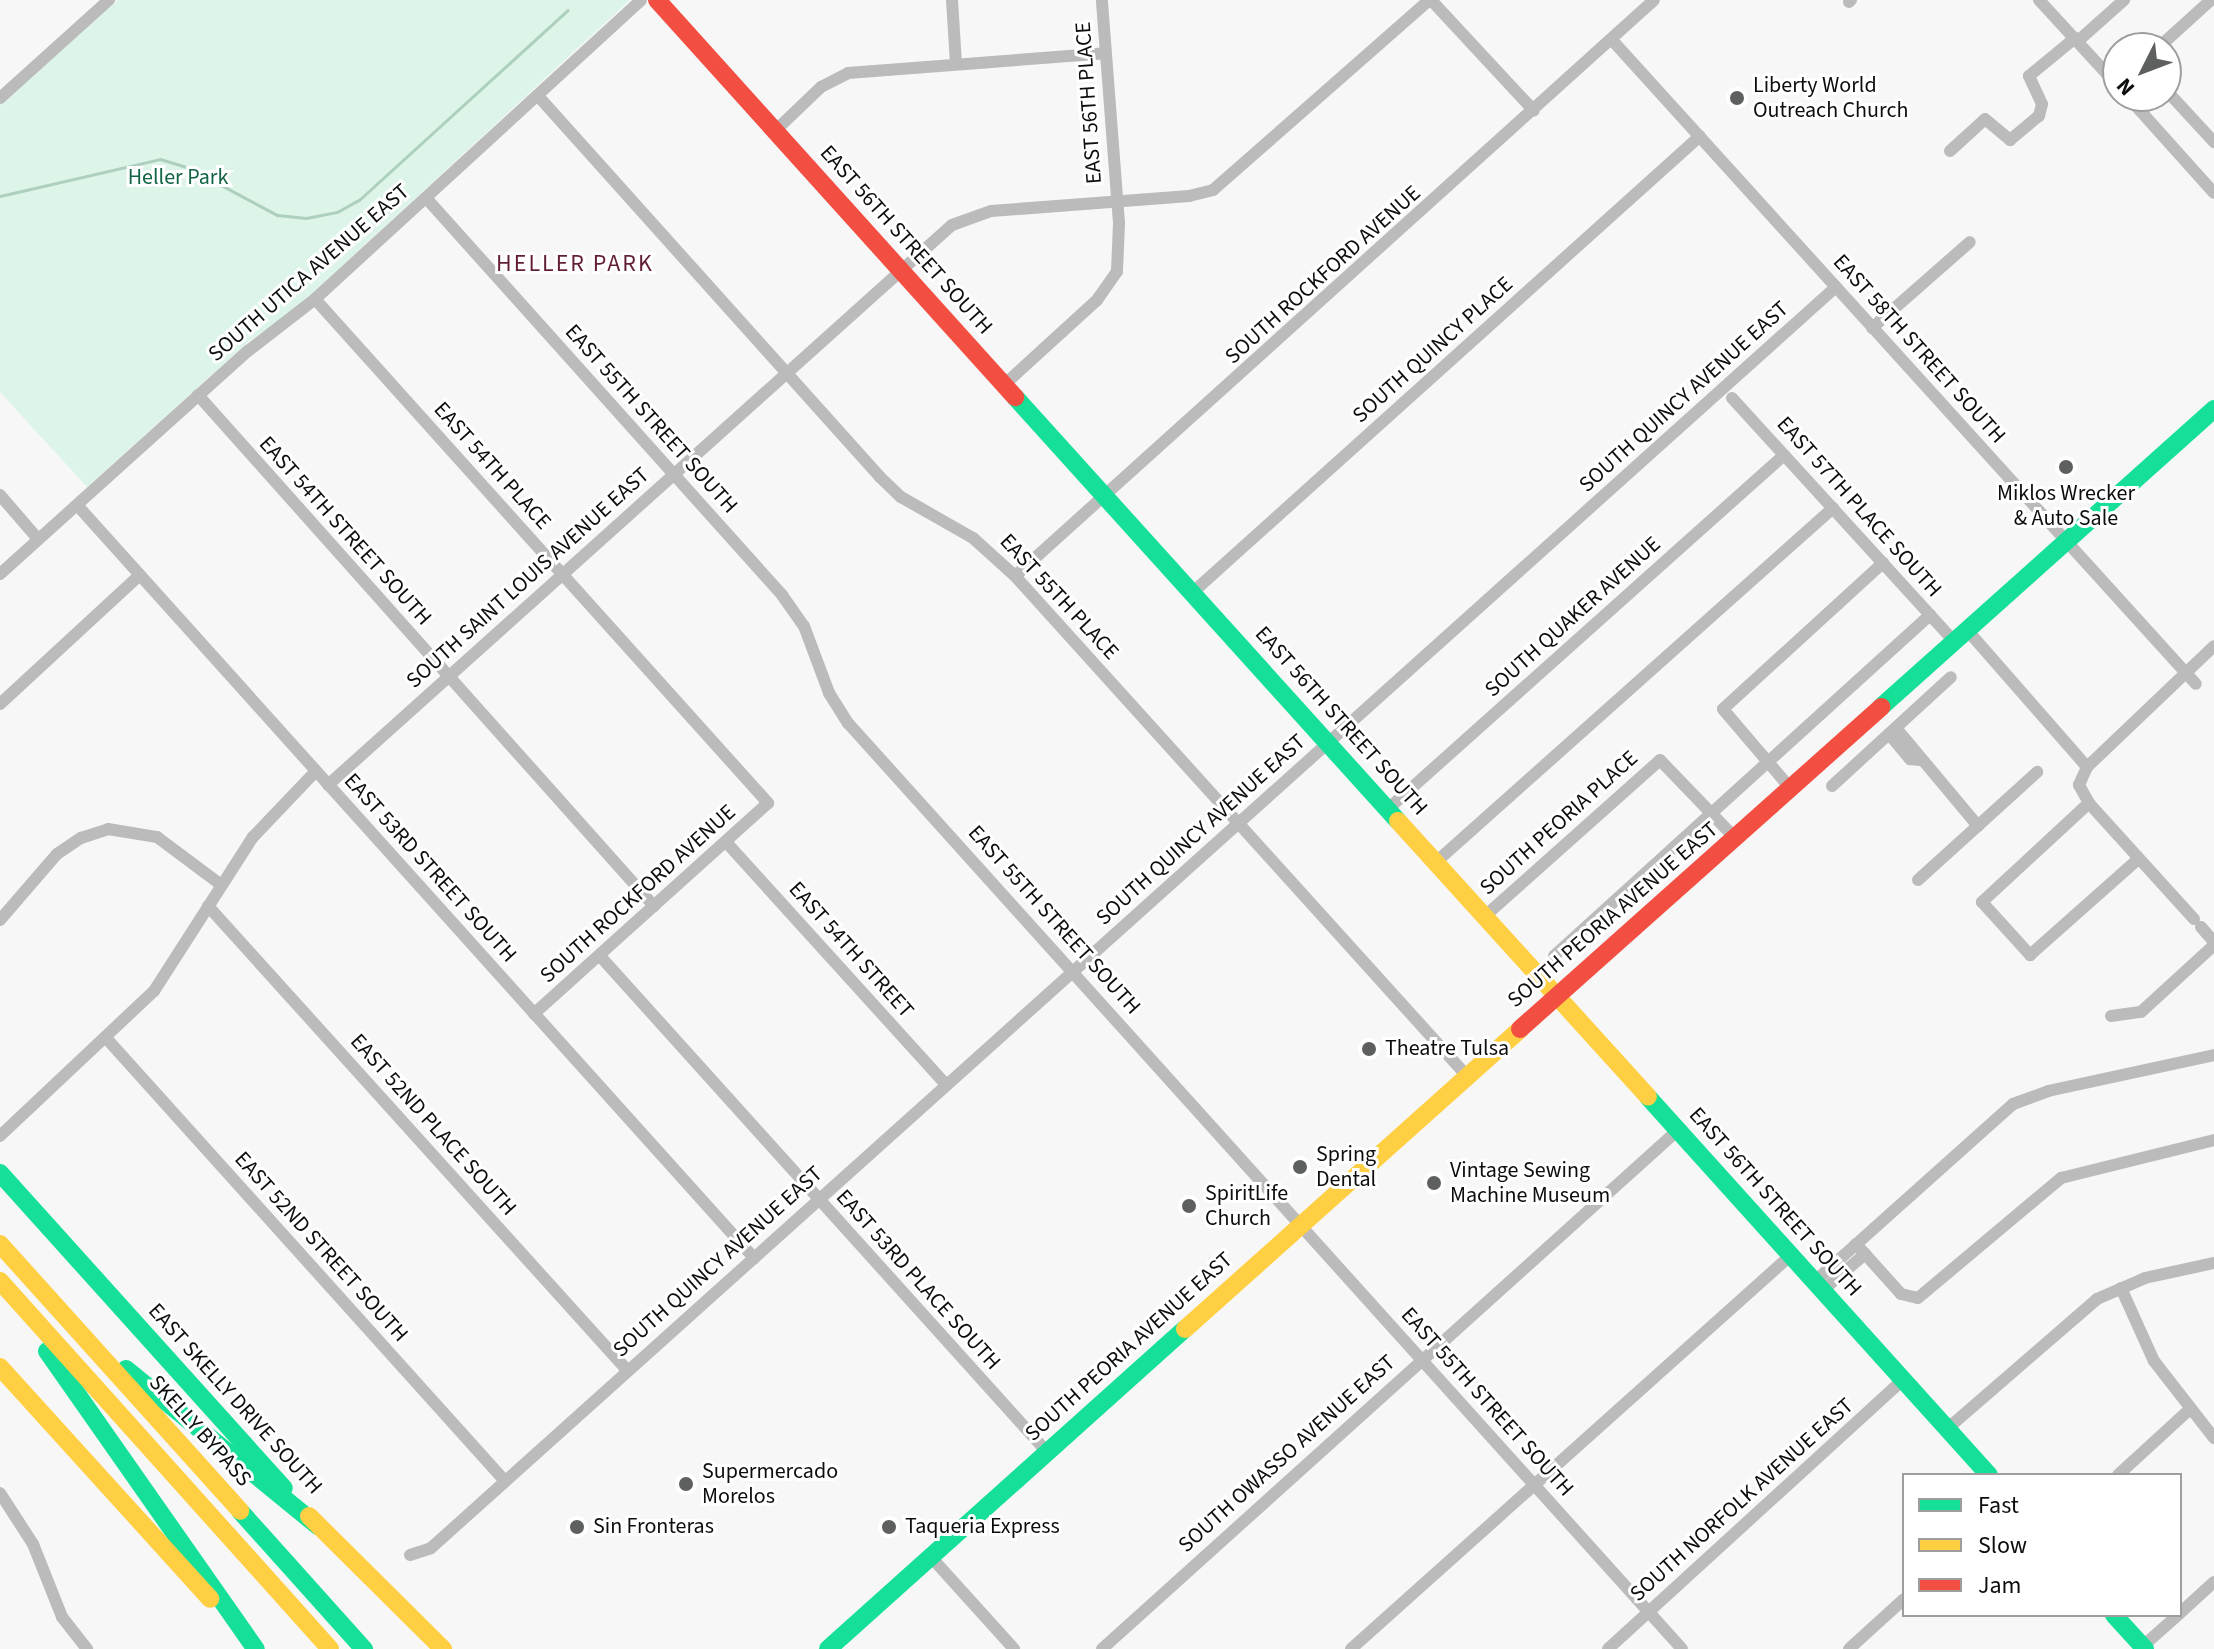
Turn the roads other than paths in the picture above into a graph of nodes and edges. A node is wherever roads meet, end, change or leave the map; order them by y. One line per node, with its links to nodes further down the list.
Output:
1 (109, 0): 18 (street)
2 (641, 0): 17 (street, SOUTH UTICA AVENUE EAST)
3 (657, 0): 22 (main road, EAST 56TH STREET SOUTH)
4 (952, 0): 15 (street)
5 (1102, 0): 14 (street, EAST 56TH PLACE)
6 (1430, 0): 20 (street); 28 (street, SOUTH SAINT LOUIS AVENUE EAST)
7 (2039, 0): 13 (street)
8 (2124, 0): 13 (street)
9 (2211, 0): 11 (street)
10 (1646, 3): 12 (street, SOUTH ROCKFORD AVENUE)
11 (2176, 32)
12 (1612, 40): 20 (street, SOUTH ROCKFORD AVENUE); 23 (street, EAST 58TH STREET SOUTH)
13 (2076, 40): 16 (street); 25 (street)
14 (1105, 53): 15 (street); 28 (street, EAST 56TH PLACE)
15 (956, 64): 22 (street)
16 (2102, 68)
17 (539, 97): 27 (street, SOUTH UTICA AVENUE EAST); 34 (street, EAST 55TH PLACE)
18 (0, 98)
19 (2182, 107): 24 (street)
20 (1534, 111): 42 (street, SOUTH ROCKFORD AVENUE)
21 (2141, 112): 26 (street)
22 (775, 131): 30 (main road, EAST 56TH STREET SOUTH)
23 (1700, 136): 31 (street, EAST 58TH STREET SOUTH); 52 (street, SOUTH QUINCY PLACE)
24 (2214, 142)
25 (1950, 151)
26 (2214, 193)
27 (427, 199): 32 (street, SOUTH UTICA AVENUE EAST); 40 (street, EAST 55TH STREET SOUTH)
28 (1117, 202): 30 (street, SOUTH SAINT LOUIS AVENUE EAST); 35 (street, EAST 56TH PLACE)
29 (1970, 242): 33 (street)
30 (900, 270): 34 (street, SOUTH SAINT LOUIS AVENUE EAST); 35 (main road, EAST 56TH STREET SOUTH)
31 (1836, 287): 33 (street, EAST 58TH STREET SOUTH); 63 (street, SOUTH QUINCY AVENUE EAST)
32 (315, 299): 36 (street, SOUTH UTICA AVENUE EAST); 48 (street, EAST 54TH PLACE)
33 (1872, 328): 46 (street, EAST 58TH STREET SOUTH)
34 (786, 372): 40 (street, SOUTH SAINT LOUIS AVENUE EAST); 51 (street, EAST 55TH PLACE)
35 (1005, 384): 42 (main road, EAST 56TH STREET SOUTH)
36 (198, 395): 43 (street, SOUTH UTICA AVENUE EAST); 57 (street, EAST 54TH STREET SOUTH)
37 (1732, 398): 39 (street, EAST 57TH PLACE SOUTH)
38 (2214, 409): 46 (main road, SOUTH PEORIA AVENUE EAST)
39 (1784, 455): 44 (street, EAST 57TH PLACE SOUTH); 73 (street, SOUTH QUAKER AVENUE)
40 (673, 474): 48 (street, SOUTH SAINT LOUIS AVENUE EAST); 90 (street, EAST 55TH STREET SOUTH)
41 (0, 495): 45 (street)
42 (1105, 497): 51 (street, SOUTH ROCKFORD AVENUE); 52 (main road, EAST 56TH STREET SOUTH)
43 (77, 505): 45 (street, SOUTH UTICA AVENUE EAST); 50 (street, EAST 53RD STREET SOUTH)
44 (1833, 508): 47 (street, EAST 57TH PLACE SOUTH); 80 (street)
45 (38, 539): 49 (street, SOUTH UTICA AVENUE EAST)
46 (2067, 542): 54 (main road, SOUTH PEORIA AVENUE EAST); 56 (street, EAST 58TH STREET SOUTH)
47 (1883, 563): 53 (street, EAST 57TH PLACE SOUTH); 64 (street)
48 (561, 573): 57 (street, SOUTH SAINT LOUIS AVENUE EAST); 71 (street, EAST 54TH PLACE)
49 (0, 574)
50 (140, 575): 60 (street); 66 (street, EAST 53RD STREET SOUTH)
51 (1015, 576): 75 (street, EAST 55TH PLACE)
52 (1192, 593): 63 (main road, EAST 56TH STREET SOUTH)
53 (1930, 615): 54 (street, EAST 57TH PLACE SOUTH); 64 (street, SOUTH PEORIA AVENUE EAST)
54 (1961, 637): 61 (main road, SOUTH PEORIA AVENUE EAST); 65 (street, EAST 57TH PLACE SOUTH)
55 (2214, 646): 56 (street)
56 (2186, 673): 59 (street, EAST 58TH STREET SOUTH); 65 (street)
57 (447, 676): 68 (street, SOUTH SAINT LOUIS AVENUE EAST); 84 (street, EAST 54TH STREET SOUTH)
58 (1951, 677): 62 (street)
59 (2196, 684)
60 (0, 704)
61 (1877, 712): 62 (street); 70 (main road, SOUTH PEORIA AVENUE EAST)
62 (1892, 731): 69 (street); 76 (street)
63 (1328, 743): 73 (main road, EAST 56TH STREET SOUTH); 75 (street, SOUTH QUINCY AVENUE EAST)
64 (1766, 761): 70 (street); 74 (street, SOUTH PEORIA AVENUE EAST)
65 (2087, 767): 72 (street)
66 (316, 771): 68 (street, EAST 53RD STREET SOUTH); 82 (street)
67 (2037, 772): 76 (street)
68 (328, 785): 92 (street, EAST 53RD STREET SOUTH)
69 (1832, 786)
70 (1791, 789): 77 (main road, SOUTH PEORIA AVENUE EAST)
71 (768, 803): 78 (street, SOUTH ROCKFORD AVENUE)
72 (2089, 803): 79 (street); 79 (street)
73 (1388, 809): 80 (main road, EAST 56TH STREET SOUTH)
74 (1711, 812): 77 (street); 85 (street, SOUTH PEORIA PLACE); 89 (street, SOUTH PEORIA AVENUE EAST)
75 (1239, 824): 90 (street, SOUTH QUINCY AVENUE EAST); 96 (street, EAST 55TH PLACE)
76 (1978, 826): 81 (street)
77 (1736, 839): 91 (main road, SOUTH PEORIA AVENUE EAST)
78 (726, 842): 84 (street, SOUTH ROCKFORD AVENUE); 97 (street, EAST 54TH STREET)
79 (2138, 859): 87 (street)
80 (1436, 862): 85 (main road, EAST 56TH STREET SOUTH)
81 (1918, 880)
82 (220, 884): 83 (street); 86 (street)
83 (208, 906): 94 (street); 114 (street, EAST 52ND PLACE SOUTH)
84 (654, 906): 88 (street, SOUTH ROCKFORD AVENUE)
85 (1485, 916): 91 (main road, EAST 56TH STREET SOUTH)
86 (0, 920)
87 (2214, 944): 93 (street)
88 (600, 956): 92 (street, SOUTH ROCKFORD AVENUE); 102 (street, EAST 53RD PLACE SOUTH)
89 (1554, 956)
90 (1073, 972): 97 (street, SOUTH QUINCY AVENUE EAST); 103 (street, EAST 55TH STREET SOUTH)
91 (1558, 996): 96 (main road, SOUTH PEORIA AVENUE EAST); 98 (main road, EAST 56TH STREET SOUTH)
92 (534, 1014): 107 (street, EAST 53RD STREET SOUTH)
93 (2111, 1016)
94 (107, 1039): 99 (street); 123 (street, EAST 52ND STREET SOUTH)
95 (2214, 1055): 105 (street)
96 (1467, 1076): 103 (main road, SOUTH PEORIA AVENUE EAST)
97 (946, 1085): 102 (street, SOUTH QUINCY AVENUE EAST)
98 (1678, 1130): 106 (main road, EAST 56TH STREET SOUTH); 113 (street, SOUTH OWASSO AVENUE EAST)
99 (0, 1136)
100 (2214, 1140): 105 (street)
101 (0, 1173): 126 (main road, EAST SKELLY DRIVE SOUTH)
102 (818, 1200): 107 (street, SOUTH QUINCY AVENUE EAST); 120 (street, EAST 53RD PLACE SOUTH)
103 (1302, 1224): 113 (street, EAST 55TH STREET SOUTH); 120 (main road, SOUTH PEORIA AVENUE EAST)
104 (0, 1244): 112 (main road, SKELLY BYPASS)
105 (1860, 1249): 110 (street)
106 (1791, 1255): 110 (main road, EAST 56TH STREET SOUTH); 124 (street)
107 (754, 1258): 114 (street, SOUTH QUINCY AVENUE EAST)
108 (2214, 1263): 111 (street)
109 (2, 1284): 138 (main road); 139 (main road)
110 (1818, 1286): 116 (main road, EAST 56TH STREET SOUTH)
111 (2121, 1288): 117 (street); 118 (street)
112 (78, 1331): 126 (main road); 140 (main road, SKELLY BYPASS)
113 (1421, 1359): 124 (street, EAST 55TH STREET SOUTH); 135 (street, SOUTH OWASSO AVENUE EAST)
114 (627, 1370): 123 (street, SOUTH QUINCY AVENUE EAST)
115 (3, 1375): 138 (main road)
116 (1903, 1380): 118 (main road, EAST 56TH STREET SOUTH); 132 (street, SOUTH NORFOLK AVENUE EAST)
117 (2189, 1410): 119 (street); 122 (street)
118 (1947, 1429): 121 (main road, EAST 56TH STREET SOUTH)
119 (2214, 1438)
120 (1047, 1452): 128 (main road, SOUTH PEORIA AVENUE EAST)
121 (1987, 1473)
122 (2120, 1473)
123 (505, 1481): 127 (street, SOUTH QUINCY AVENUE EAST)
124 (1535, 1484): 132 (street, EAST 55TH STREET SOUTH); 144 (street)
125 (0, 1493): 137 (street)
126 (318, 1526): 141 (main road, EAST SKELLY DRIVE SOUTH)
127 (410, 1555)
128 (931, 1557): 142 (main road, SOUTH PEORIA AVENUE EAST); 143 (street)
129 (2214, 1582): 131 (street)
130 (1902, 1601): 147 (street)
131 (2182, 1611)
132 (1649, 1612): 145 (street, SOUTH NORFOLK AVENUE EAST); 146 (street, EAST 55TH STREET SOUTH)
133 (2116, 1617): 136 (main road)
134 (2175, 1617): 136 (street)
135 (1110, 1647)
136 (2139, 1647)
137 (87, 1649)
138 (256, 1649)
139 (330, 1649)
140 (364, 1649)
141 (443, 1649)
142 (828, 1649)
143 (1014, 1649)
144 (1351, 1649)
145 (1608, 1649)
146 (1682, 1649)
147 (1849, 1649)

